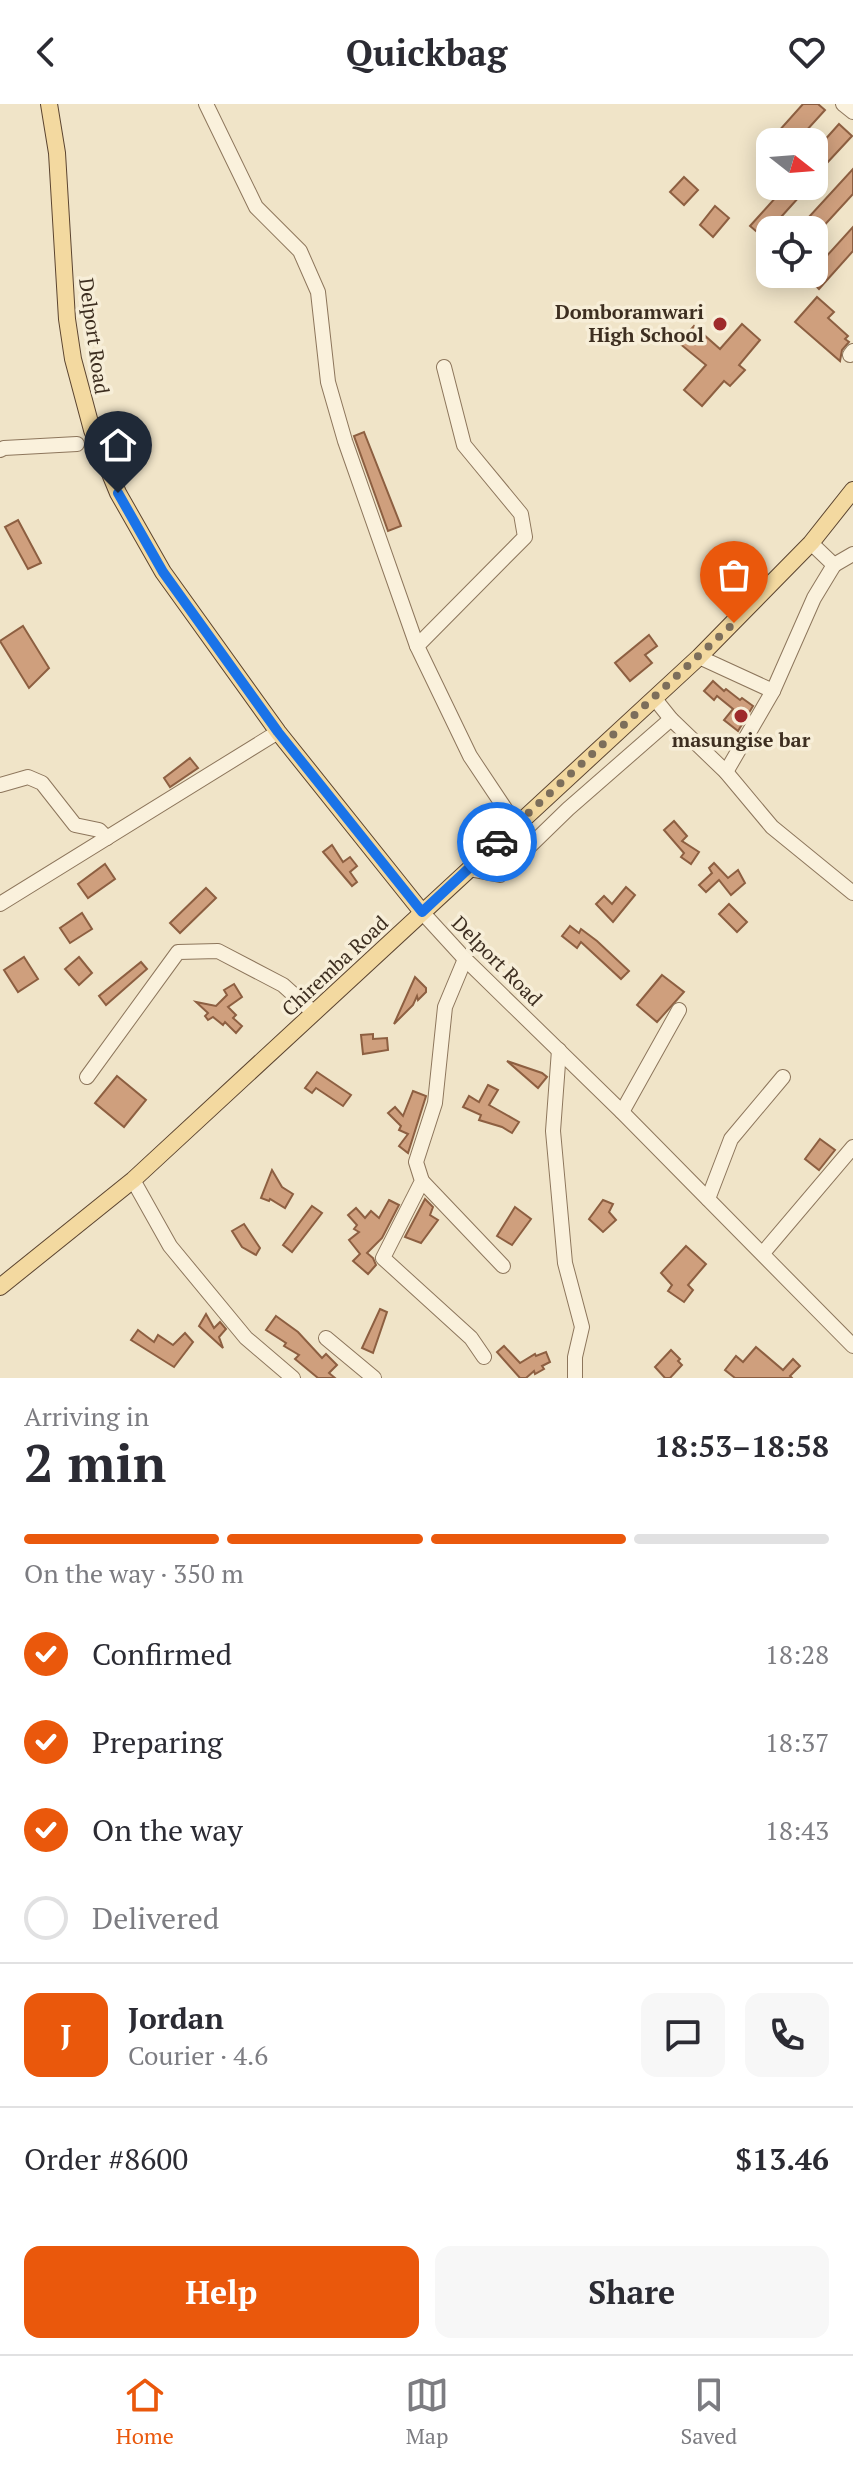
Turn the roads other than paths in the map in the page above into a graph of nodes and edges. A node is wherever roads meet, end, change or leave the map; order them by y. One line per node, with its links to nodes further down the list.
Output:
1 (49, 104): 17 (main road, Delport Road)
2 (206, 104): 12 (street)
3 (843, 104): 4 (street)
4 (853, 112)
5 (444, 367): 12 (street)
6 (77, 444): 7 (street)
7 (0, 450)
8 (853, 490): 9 (main road, Chiremba Road)
9 (811, 543): 11 (street); 13 (main road, Chiremba Road)
10 (853, 554): 11 (street)
11 (834, 565): 14 (street)
12 (417, 646): 20 (street)
13 (699, 657): 14 (street); 15 (main road, Chiremba Road)
14 (773, 691): 18 (street)
15 (655, 699): 16 (street); 20 (main road, Chiremba Road)
16 (671, 719): 18 (street); 22 (street)
17 (278, 732): 21 (street); 25 (main road, Delport Road)
18 (726, 772): 23 (street)
19 (0, 785): 21 (street)
20 (516, 825): 22 (main road, Chiremba Road)
21 (107, 838): 24 (street)
22 (469, 869): 25 (main road, Chiremba Road)
23 (853, 893)
24 (0, 904)
25 (422, 912): 26 (street, Delport Road); 28 (main road, Chiremba Road)
26 (465, 959): 29 (street, Delport Road); 35 (street)
27 (679, 1010): 32 (street)
28 (314, 1013): 30 (street); 34 (main road, Chiremba Road)
29 (559, 1050): 32 (street, Delport Road); 45 (street)
30 (87, 1077)
31 (783, 1077): 36 (street)
32 (622, 1112): 36 (street, Delport Road)
33 (853, 1147): 37 (street)
34 (133, 1180): 39 (main road, Chiremba Road); 43 (street)
35 (422, 1181): 38 (street); 42 (street)
36 (708, 1199): 37 (street, Delport Road)
37 (763, 1253): 41 (street, Delport Road)
38 (503, 1266)
39 (0, 1287)
40 (326, 1338): 44 (street)
41 (853, 1346)
42 (484, 1357)
43 (293, 1378)
44 (374, 1378)
45 (575, 1378)

